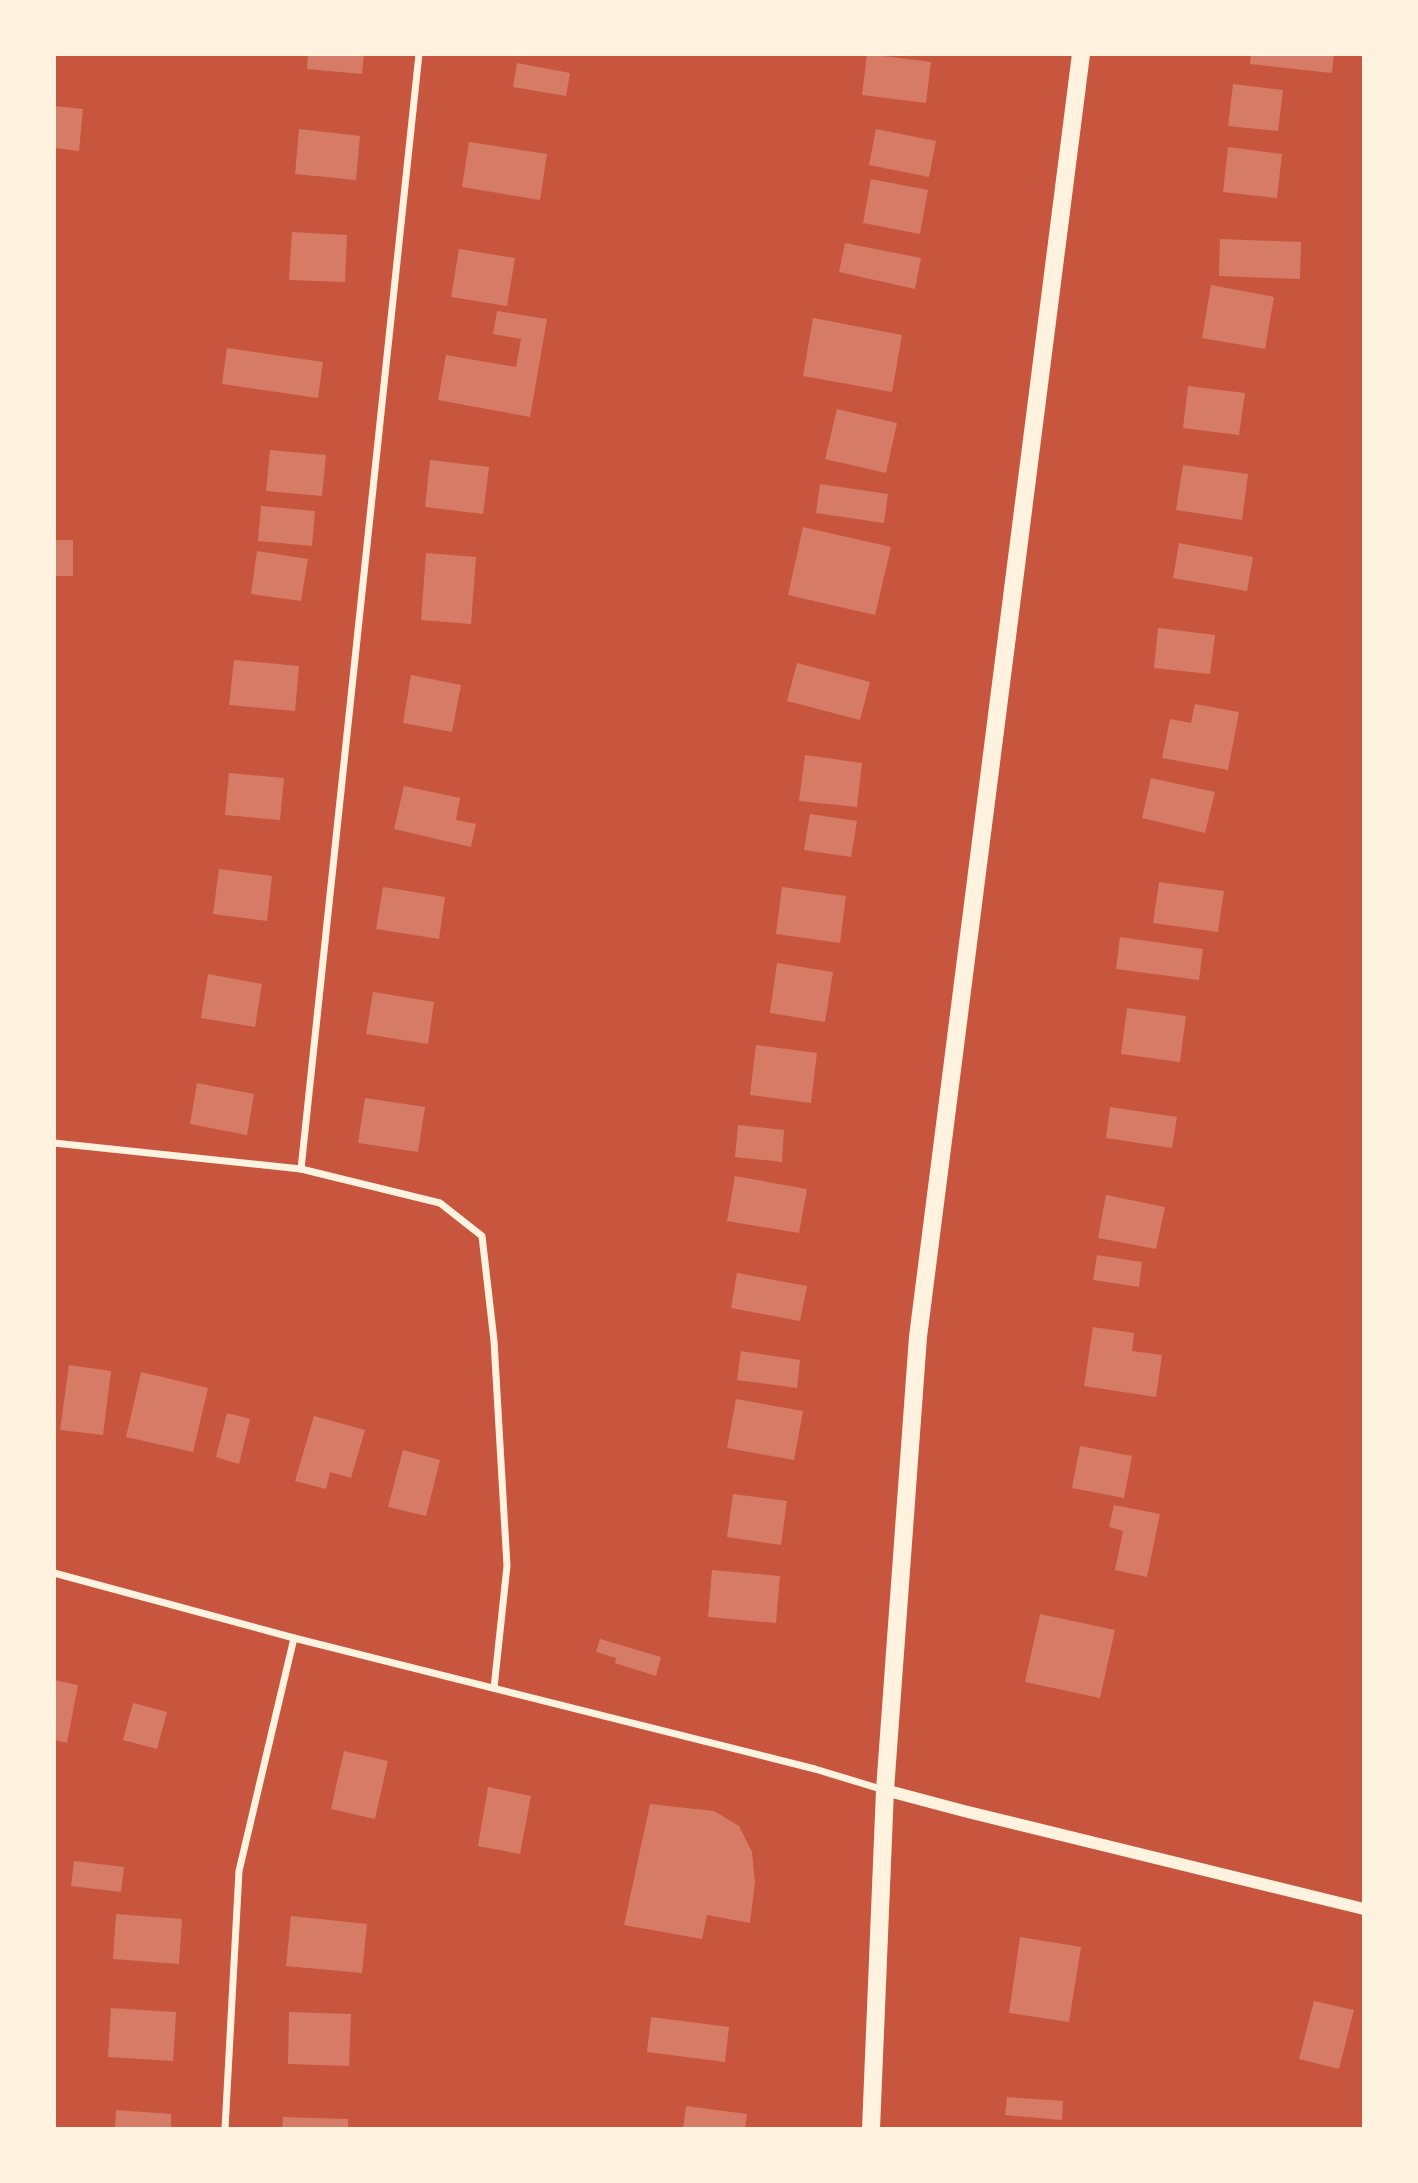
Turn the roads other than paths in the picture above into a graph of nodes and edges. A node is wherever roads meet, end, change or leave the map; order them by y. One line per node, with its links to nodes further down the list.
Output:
1 (419, 54): 4 (street)
2 (1081, 54): 8 (main road)
3 (54, 1143): 4 (street)
4 (301, 1169): 7 (street)
5 (54, 1573): 6 (street)
6 (294, 1638): 7 (street); 10 (street)
7 (494, 1688): 8 (street)
8 (885, 1790): 9 (street); 11 (main road)
9 (1364, 1909)
10 (225, 2129)
11 (871, 2129)

